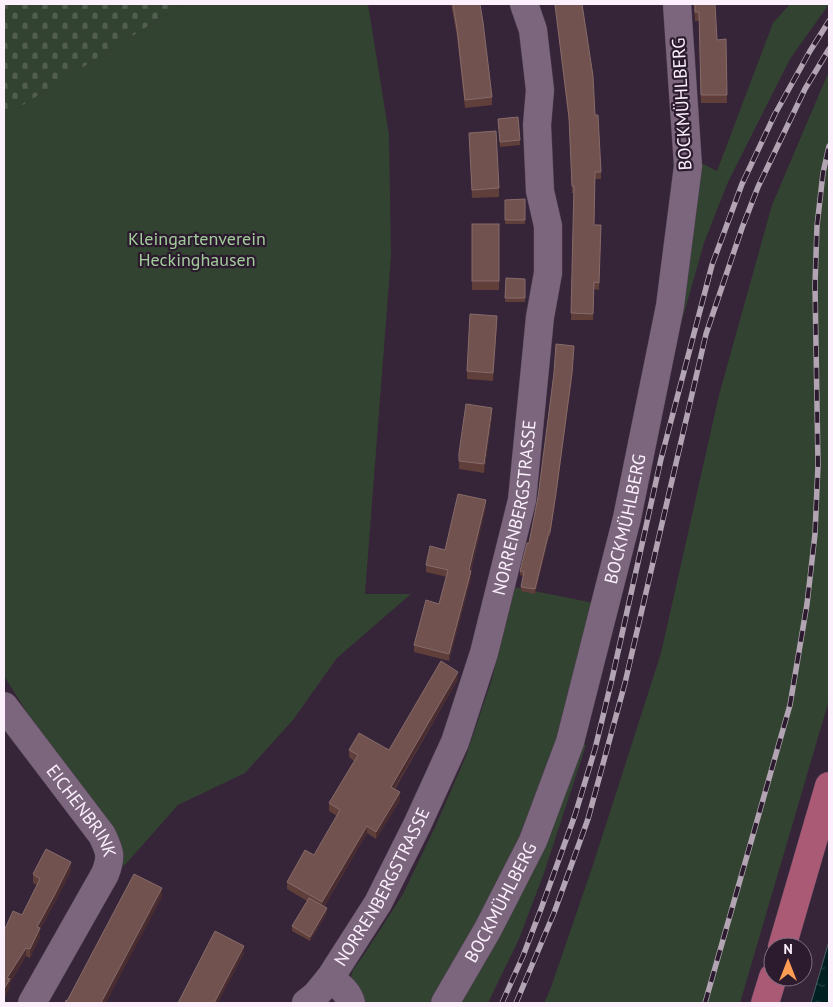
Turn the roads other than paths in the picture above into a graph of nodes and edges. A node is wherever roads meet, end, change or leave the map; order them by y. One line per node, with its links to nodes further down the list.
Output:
1 (524, 4): 6 (street, NORRENBERGSTRASSE)
2 (677, 4): 11 (street, BOCKMÜHLBERG)
3 (4, 706): 8 (street, EICHENBRINK)
4 (829, 786): 5 (main road)
5 (785, 937)
6 (330, 978): 9 (street, NORRENBERGSTRASSE); 10 (street)
7 (770, 987): 12 (main road)
8 (32, 1003)
9 (306, 1003)
10 (351, 1003)
11 (445, 1003)
12 (765, 1003)

